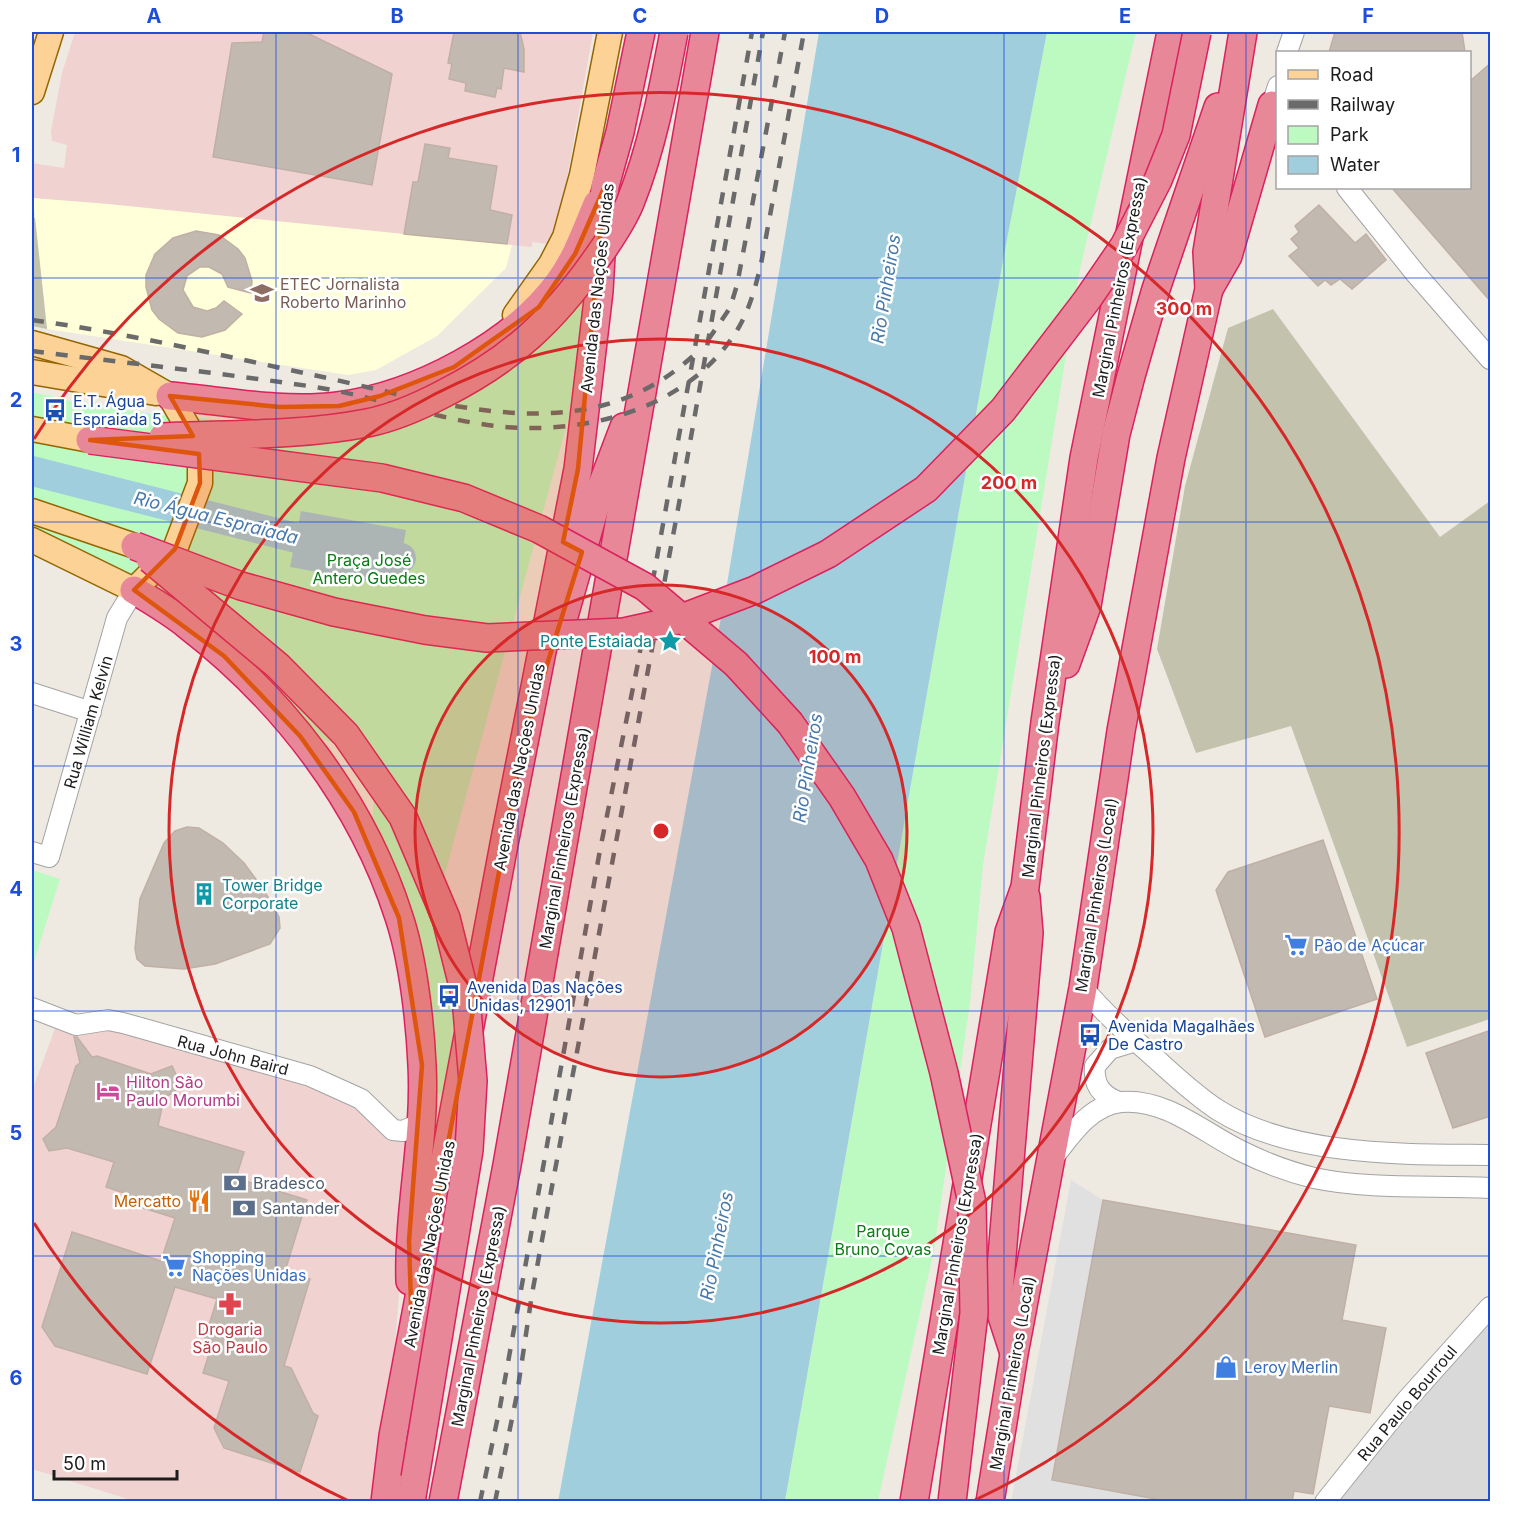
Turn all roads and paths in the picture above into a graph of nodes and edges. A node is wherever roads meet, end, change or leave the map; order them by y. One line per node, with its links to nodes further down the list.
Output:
1 (51, 32): 12 (main road)
2 (610, 32): 18 (main road)
3 (642, 32): 14 (highway, Avenida das Nações Unidas)
4 (674, 32): 24 (highway, bridge)
5 (705, 32): 21 (highway, Marginal Pinheiros (Expressa))
6 (1171, 32): 31 (highway, Marginal Pinheiros (Expressa))
7 (1197, 32): 27 (highway, bridge)
8 (1243, 32): 11 (highway)
9 (1294, 32): 10 (street)
10 (1287, 51)
11 (1234, 89): 16 (highway); 31 (highway)
12 (32, 93)
13 (1276, 100): 16 (highway)
14 (605, 186): 18 (highway); 32 (highway, Avenida das Nações Unidas)
15 (1348, 189): 19 (street)
16 (1209, 289): 35 (highway, Marginal Pinheiros (Local))
17 (32, 343): 22 (main road)
18 (484, 350): 22 (highway)
19 (1491, 359)
20 (32, 372): 22 (main road)
21 (643, 382): 32 (highway); 48 (highway, Marginal Pinheiros (Expressa))
22 (170, 396): 28 (main road)
23 (32, 429): 24 (main road)
24 (90, 440): 50 (highway, bridge)
25 (32, 511): 27 (main road)
26 (32, 540): 28 (main road)
27 (135, 546): 46 (highway, bridge)
28 (134, 590): 30 (street, Rua William Kelvin); 39 (highway)
29 (32, 693): 30 (street)
30 (90, 712): 33 (street, Rua William Kelvin)
31 (1045, 722): 34 (highway, Marginal Pinheiros (Expressa))
32 (524, 739): 44 (highway, Avenida das Nações Unidas)
33 (40, 855)
34 (1025, 886): 45 (highway); 49 (highway, Marginal Pinheiros (Expressa))
35 (1083, 988): 37 (street); 41 (highway, Marginal Pinheiros (Local))
36 (32, 1008): 39 (street, Rua John Baird)
37 (1136, 1041): 38 (street); 40 (street)
38 (1119, 1102): 41 (street); 42 (street)
39 (421, 1123): 44 (highway)
40 (1491, 1155)
41 (1053, 1158): 45 (highway, Marginal Pinheiros (Local))
42 (1491, 1188)
43 (1491, 1308): 52 (street, Rua Paulo Bourroul)
44 (412, 1335): 47 (highway, Avenida das Nações Unidas)
45 (1014, 1354): 51 (highway, Marginal Pinheiros (Local))
46 (413, 1490)
47 (385, 1502)
48 (443, 1502)
49 (914, 1502)
50 (952, 1502)
51 (990, 1502)
52 (1325, 1502)

